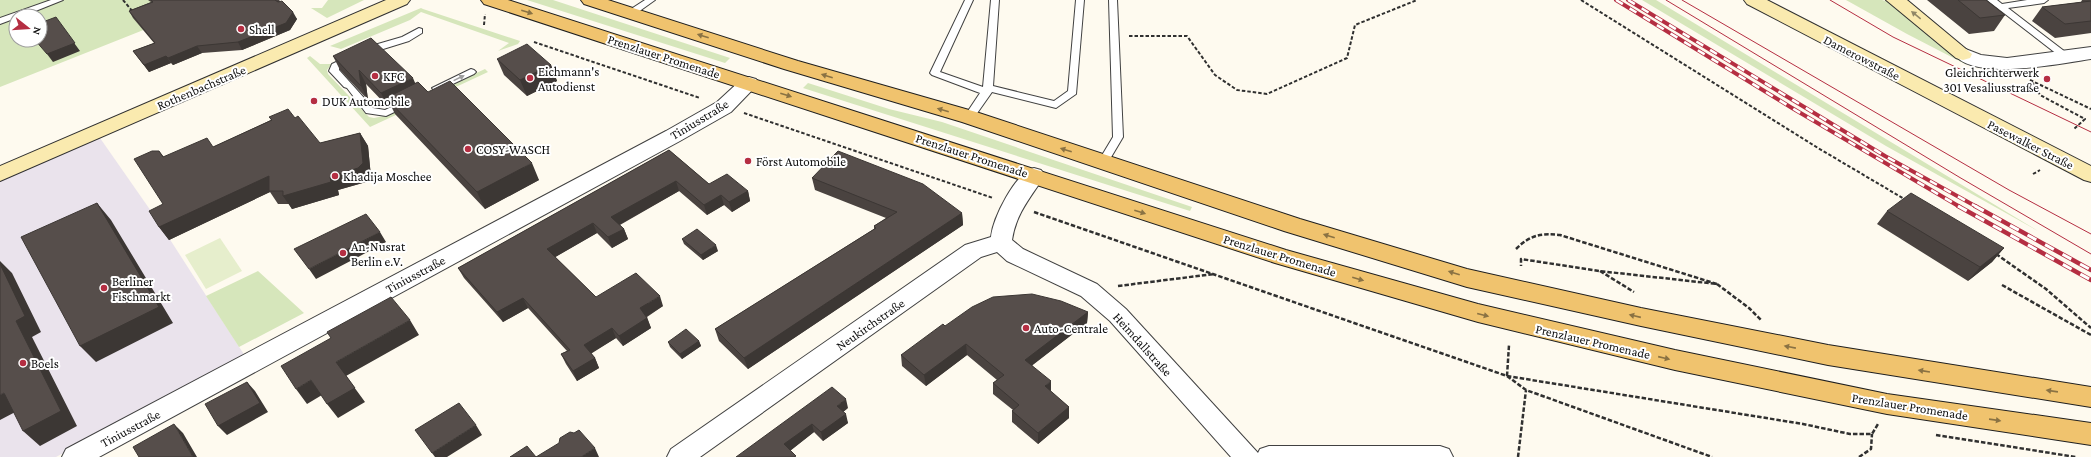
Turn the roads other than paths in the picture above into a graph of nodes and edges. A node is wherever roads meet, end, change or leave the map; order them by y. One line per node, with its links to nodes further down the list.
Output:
1 (59, 0): 16 (lane)
2 (401, 0): 29 (main road, Rothenbachstraße)
3 (490, 0): 22 (main road, Prenzlauer Promenade, one-way to 22)
4 (590, 0): 15 (main road)
5 (651, 0): 15 (lane)
6 (969, 0): 23 (lane)
7 (995, 0): 23 (lane)
8 (1080, 0): 23 (lane)
9 (1113, 0): 28 (lane)
10 (1753, 0): 26 (main road, Damerowstraße)
11 (1895, 0): 19 (main road, one-way to 11)
12 (1991, 0): 14 (lane)
13 (2044, 0): 14 (lane)
14 (2000, 7): 20 (lane)
15 (631, 13): 27 (main road, one-way to 15)
16 (0, 21)
17 (420, 31): 25 (lane)
18 (2091, 53): 20 (street)
19 (1963, 54): 20 (street)
20 (2066, 56)
21 (471, 72): 24 (lane, one-way to 21)
22 (749, 83): 30 (main road, Prenzlauer Promenade, one-way to 30); 35 (street, Tiniusstraße)
23 (987, 90): 27 (lane)
24 (430, 92)
25 (417, 98)
26 (1971, 113): 31 (main road, Pasewalker Straße)
27 (969, 117): 28 (main road, one-way to 27)
28 (1103, 162): 33 (main road, one-way to 28)
29 (0, 174)
30 (1034, 175): 32 (street); 34 (main road, Prenzlauer Promenade, one-way to 34)
31 (2091, 175)
32 (1000, 242): 36 (street, Neukirchstraße); 37 (street, Heimdallstraße)
33 (2091, 397)
34 (2091, 434)
35 (76, 457)
36 (680, 457)
37 (1247, 457)
38 (1269, 457): 39 (street)
39 (1440, 457)

